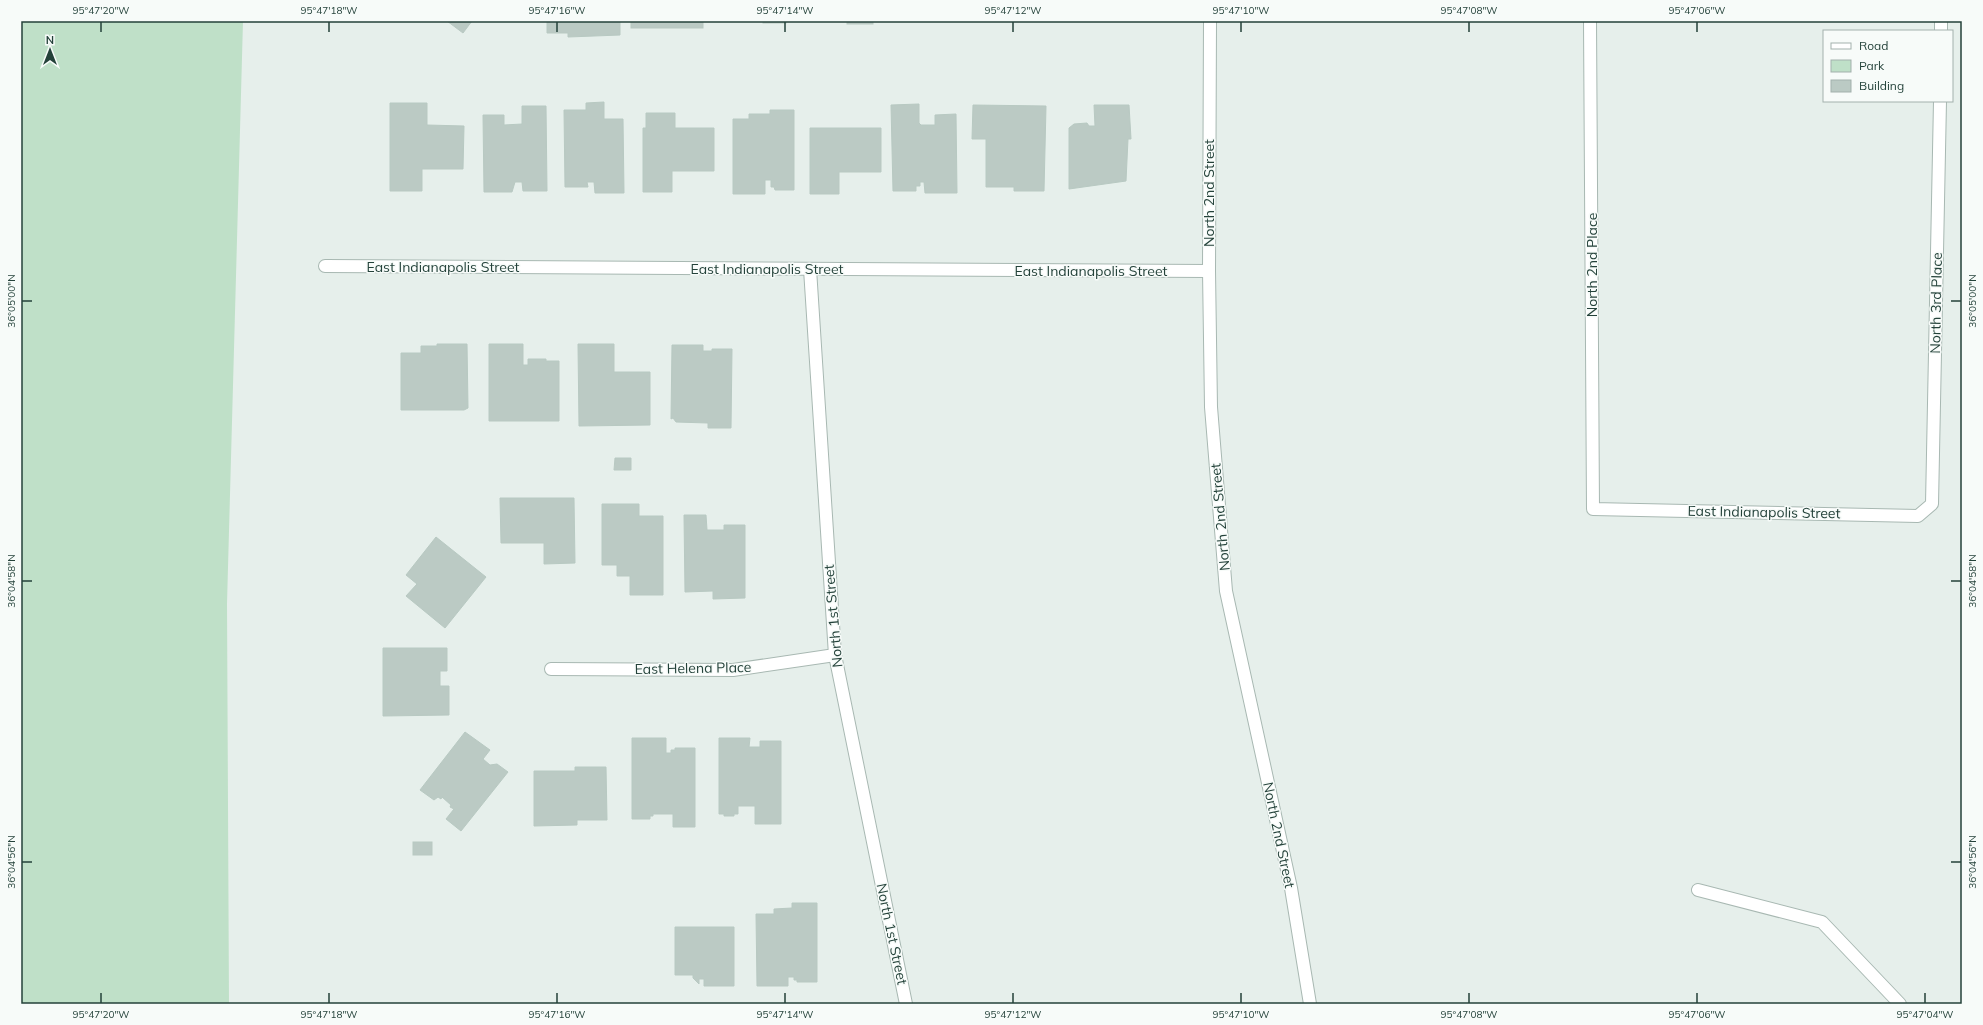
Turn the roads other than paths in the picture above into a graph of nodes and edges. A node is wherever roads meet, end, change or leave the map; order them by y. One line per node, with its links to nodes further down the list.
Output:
1 (1210, 21): 6 (street, North 2nd Street)
2 (1590, 21): 8 (street, North 2nd Place)
3 (1940, 102): 7 (street, North 3rd Place)
4 (325, 266): 5 (street, East Indianapolis Street)
5 (810, 269): 6 (street, East Indianapolis Street); 9 (street, North 1st Street)
6 (1209, 271): 13 (street, North 2nd Street)
7 (1932, 504): 8 (street, East Indianapolis Street)
8 (1593, 509)
9 (835, 655): 10 (street, East Helena Place); 12 (street, North 1st Street)
10 (551, 669)
11 (1698, 890): 14 (street)
12 (906, 1004)
13 (1310, 1004)
14 (1900, 1004)

